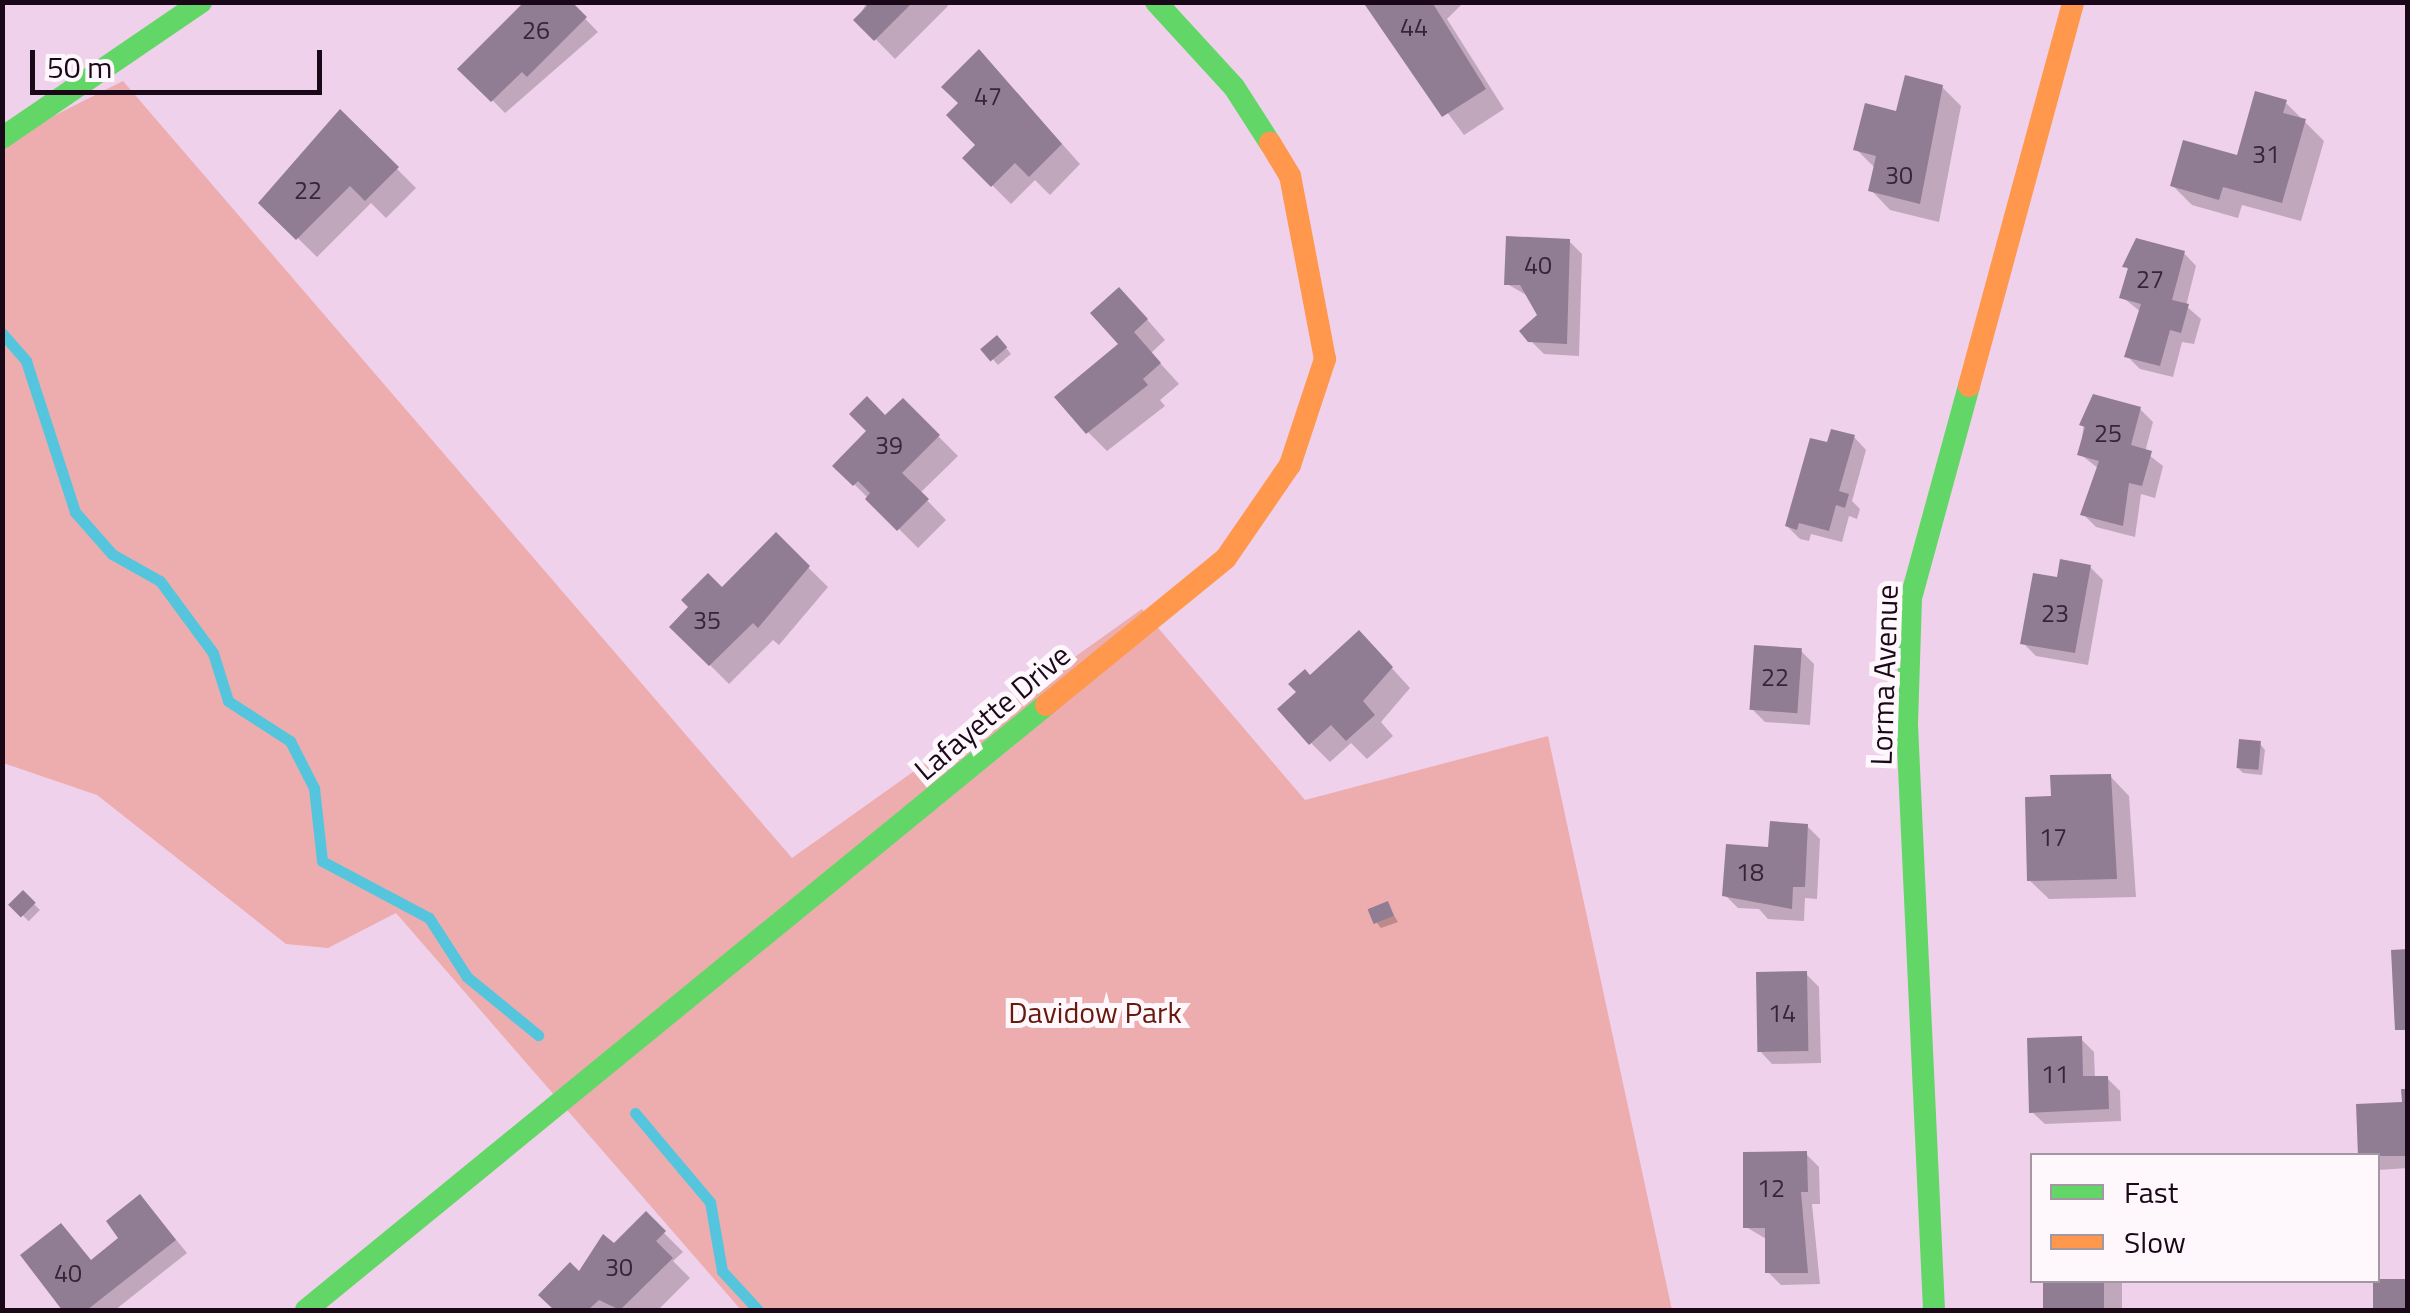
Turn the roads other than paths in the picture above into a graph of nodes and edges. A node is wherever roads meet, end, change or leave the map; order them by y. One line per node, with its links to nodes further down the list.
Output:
1 (202, 2): 4 (street)
2 (1156, 2): 5 (street, Lafayette Drive)
3 (2074, 2): 6 (street, Lorma Avenue)
4 (2, 138)
5 (306, 1310)
6 (1934, 1310)

